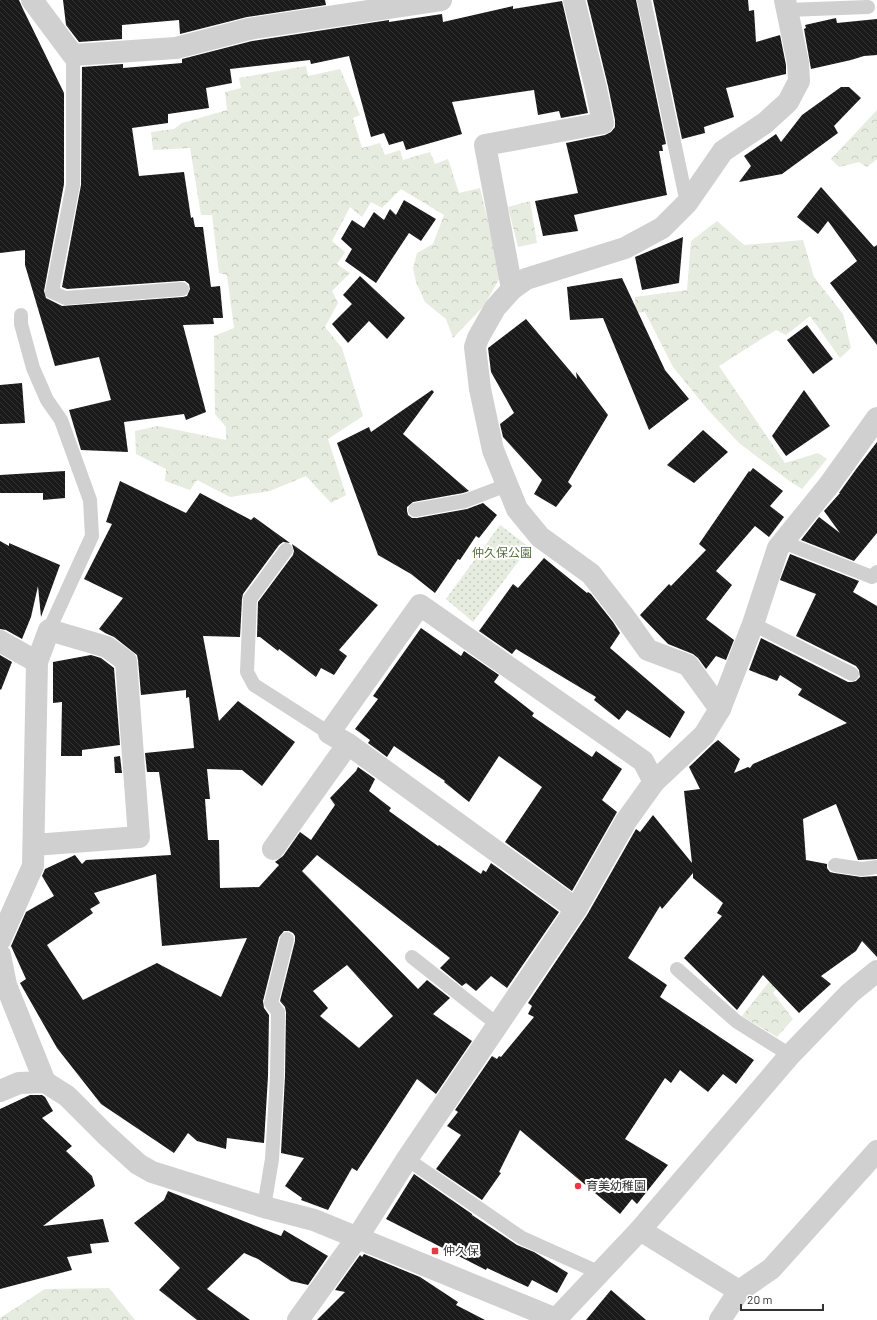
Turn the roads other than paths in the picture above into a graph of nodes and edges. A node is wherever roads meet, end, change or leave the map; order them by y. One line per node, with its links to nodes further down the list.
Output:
1 (32, 0): 7 (street)
2 (441, 0): 7 (street)
3 (574, 0): 10 (street)
4 (644, 0): 8 (lane)
5 (786, 5): 6 (lane); 8 (street)
6 (868, 7)
7 (73, 55): 9 (lane)
8 (687, 203): 10 (street)
9 (182, 289)
10 (512, 289): 13 (street)
11 (21, 315): 19 (lane)
12 (877, 418): 15 (street)
13 (507, 485): 14 (lane); 23 (street)
14 (415, 510)
15 (783, 542): 17 (lane); 18 (street)
16 (286, 550): 24 (lane)
17 (877, 572)
18 (753, 624): 22 (lane); 23 (street)
19 (49, 630): 21 (street); 26 (street)
20 (0, 641): 21 (street)
21 (37, 662): 26 (street)
22 (852, 674)
23 (720, 709): 25 (street)
24 (338, 738): 25 (street); 27 (street); 30 (street)
25 (654, 782): 30 (street)
26 (34, 845): 32 (street)
27 (273, 849)
28 (835, 865): 29 (lane)
29 (877, 867)
30 (576, 909): 37 (street)
31 (287, 939): 43 (lane)
32 (0, 940)
33 (0, 955): 39 (street)
34 (412, 956): 37 (lane)
35 (677, 969): 38 (lane)
36 (877, 971): 38 (street)
37 (498, 1025): 42 (street)
38 (790, 1055): 44 (street)
39 (45, 1082): 40 (street); 43 (street)
40 (0, 1091)
41 (877, 1151): 47 (street)
42 (406, 1159): 45 (street); 46 (lane)
43 (264, 1208): 45 (street)
44 (640, 1230): 46 (street); 47 (street)
45 (356, 1238): 48 (street); 49 (street)
46 (600, 1273): 48 (street)
47 (739, 1291): 50 (street)
48 (555, 1319)
49 (298, 1320)
50 (720, 1320)

